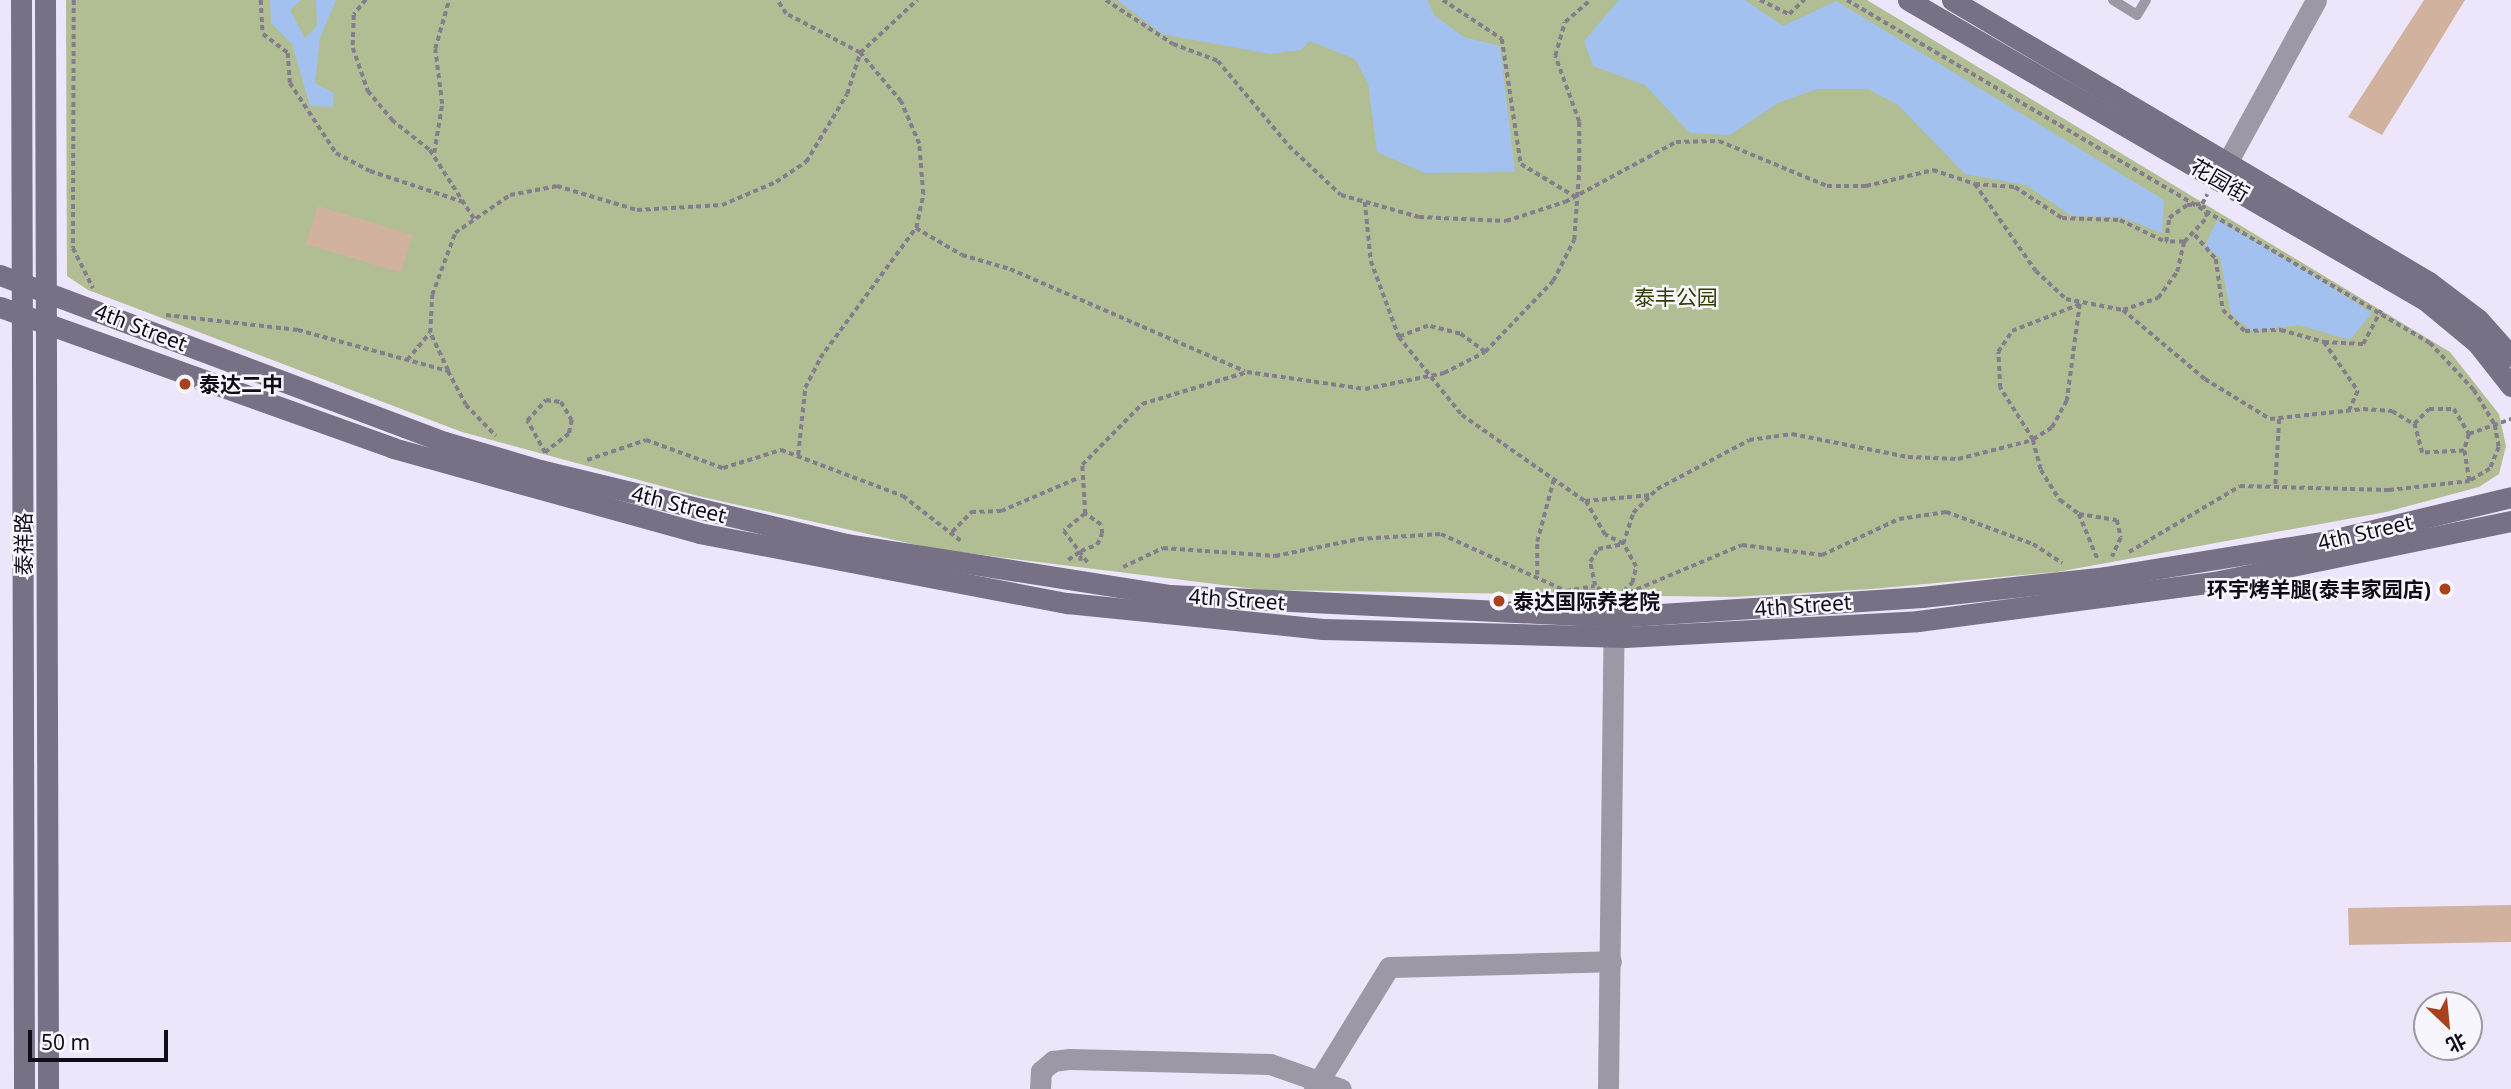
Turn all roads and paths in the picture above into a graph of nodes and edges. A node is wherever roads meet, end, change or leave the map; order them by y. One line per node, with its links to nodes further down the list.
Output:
1 (21, 0): 34 (street, 泰祥路)
2 (45, 0): 35 (street, 泰祥路)
3 (74, 0): 36 (path)
4 (261, 0): 25 (path)
5 (366, 0): 21 (path)
6 (449, 0): 21 (path)
7 (777, 0): 20 (path)
8 (917, 0): 20 (path)
9 (1106, 0): 26 (path)
10 (1443, 0): 24 (path)
11 (1590, 0): 24 (path)
12 (1760, 0): 13 (path)
13 (1804, 0)
14 (1847, 0): 27 (path)
15 (1908, 0): 22 (street, 花园街)
16 (1952, 0): 22 (street, 花园街)
17 (2113, 0): 18 (lane)
18 (2146, 0)
19 (2316, 0): 22 (street)
20 (860, 53): 28 (path); 29 (path)
21 (434, 155): 25 (path)
22 (2222, 169): 27 (path); 48 (street, 花园街); 53 (street, 花园街)
23 (1975, 184): 24 (path); 31 (path); 37 (path)
24 (1574, 196): 26 (path); 47 (path)
25 (464, 202): 28 (path)
26 (1366, 202): 45 (path)
27 (2202, 204): 30 (path); 31 (path); 40 (path)
28 (475, 220): 44 (path)
29 (916, 228): 51 (path); 65 (path)
30 (2194, 236): 32 (path); 46 (path)
31 (2165, 242): 32 (path)
32 (2184, 242): 39 (path)
33 (0, 275): 34 (street, 4th Street)
34 (22, 282): 35 (street, 4th Street); 42 (street, 泰祥路)
35 (46, 291): 43 (street, 泰祥路); 87 (street, 4th Street)
36 (106, 294)
37 (2080, 304): 39 (path); 60 (path); 60 (path)
38 (0, 307): 42 (street, 4th Street)
39 (2123, 310): 55 (path)
40 (2381, 310): 46 (path); 58 (path)
41 (153, 312): 49 (path)
42 (23, 315): 43 (street, 4th Street); 92 (street, 泰祥路)
43 (46, 324): 89 (street, 4th Street); 93 (street, 泰祥路)
44 (430, 333): 49 (path); 50 (path)
45 (1399, 337): 47 (path); 52 (path)
46 (2324, 342): 54 (path)
47 (1485, 352): 52 (path)
48 (2511, 356)
49 (407, 360): 50 (path)
50 (448, 371): 61 (path)
51 (1247, 372): 52 (path); 68 (path)
52 (1427, 377): 69 (path)
53 (2511, 386)
54 (2349, 412): 55 (path); 57 (path)
55 (2279, 419): 71 (path)
56 (2511, 419): 58 (path)
57 (2414, 424): 59 (path); 63 (path)
58 (2495, 425): 59 (path); 70 (path)
59 (2469, 434): 63 (path)
60 (2033, 440): 72 (path); 76 (path)
61 (509, 441)
62 (533, 449): 64 (path)
63 (2464, 451): 70 (path)
64 (545, 453): 64 (path); 66 (path)
65 (797, 455): 67 (path); 78 (path)
66 (557, 456)
67 (580, 463)
68 (1078, 478): 75 (path); 78 (path)
69 (1554, 478): 74 (path); 86 (path)
70 (2469, 481): 71 (path)
71 (2275, 484): 84 (path)
72 (1652, 495): 74 (path); 80 (path)
73 (2507, 499): 84 (street, 4th Street)
74 (1585, 500): 80 (path)
75 (1085, 514): 81 (path); 81 (path)
76 (2079, 514): 84 (path); 84 (path)
77 (2511, 521): 89 (street, 4th Street)
78 (951, 532): 79 (path)
79 (964, 544)
80 (1623, 544): 88 (path); 89 (path)
81 (1081, 551): 82 (path); 87 (path); 87 (path)
82 (1064, 564)
83 (2068, 566): 89 (path)
84 (2097, 568): 89 (street, 4th Street)
85 (1117, 570): 86 (path)
86 (1537, 575): 88 (path)
87 (1084, 576): 89 (street, 4th Street)
88 (1595, 586): 89 (path)
89 (1613, 618): 90 (street)
90 (1611, 961): 91 (street); 96 (street)
91 (1317, 1084): 94 (street); 95 (street)
92 (24, 1089)
93 (48, 1089)
94 (1040, 1089)
95 (1340, 1089)
96 (1608, 1089)

